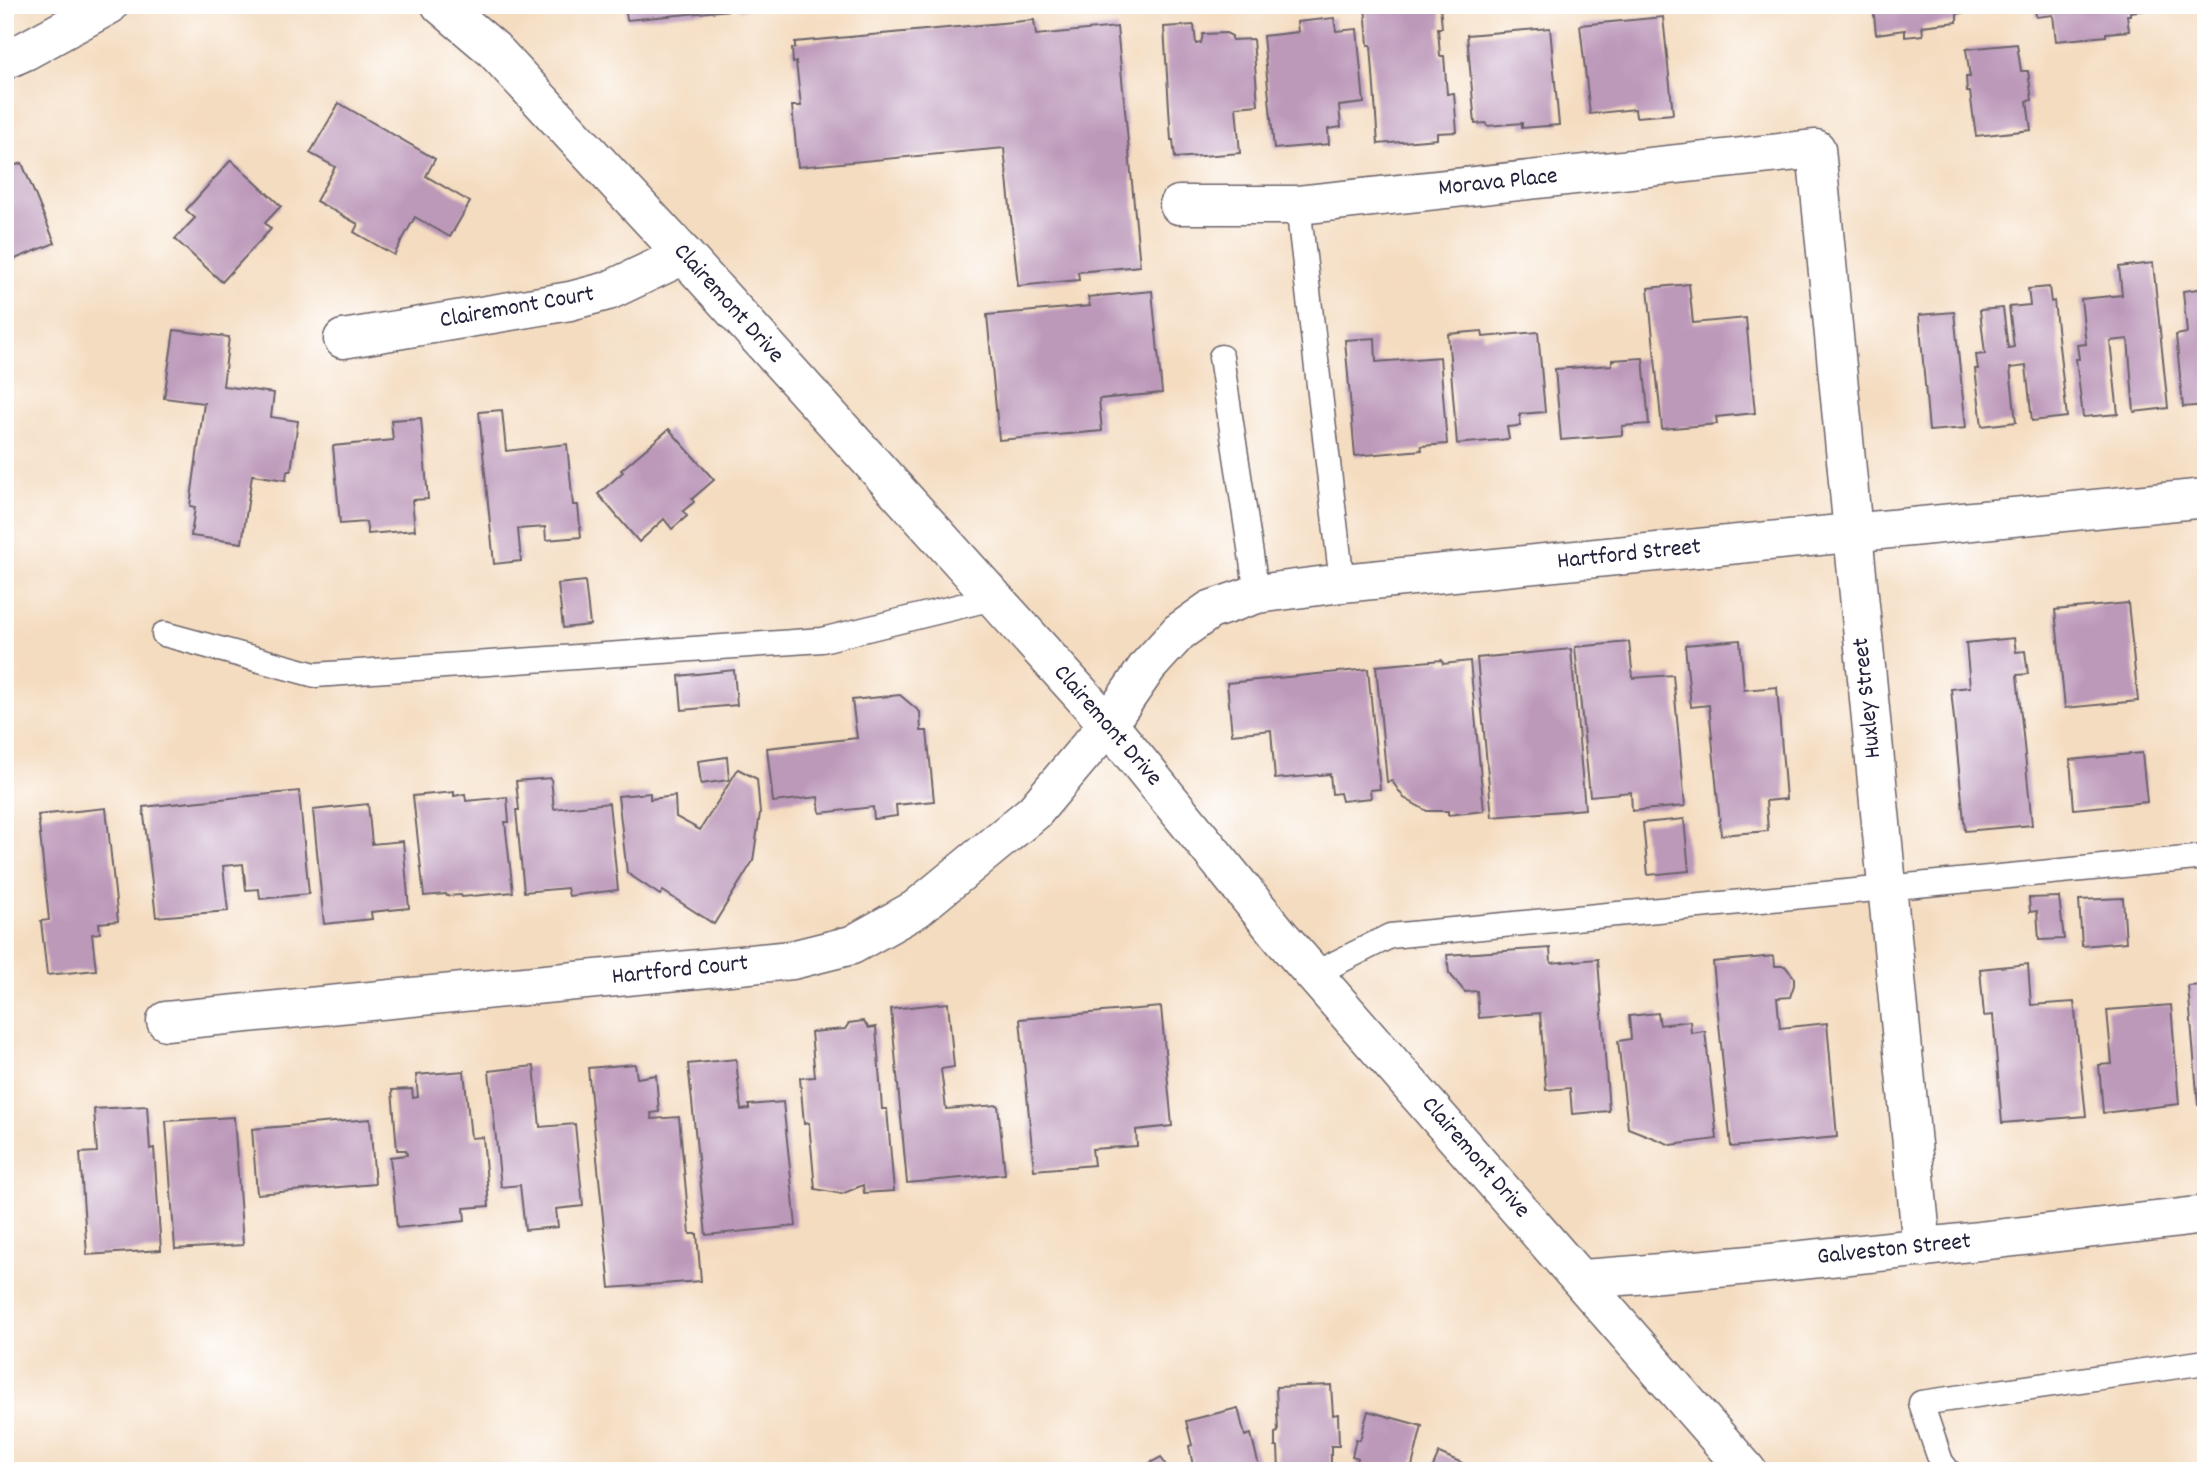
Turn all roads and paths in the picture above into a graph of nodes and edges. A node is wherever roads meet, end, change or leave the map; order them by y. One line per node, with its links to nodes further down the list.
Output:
1 (110, 5): 3 (street)
2 (441, 5): 7 (street, Clairemont Drive)
3 (5, 60)
4 (1816, 149): 6 (street, Morava Place); 11 (street, Huxley Street)
5 (1180, 205): 6 (street, Morava Place)
6 (1298, 205): 12 (lane)
7 (684, 254): 8 (street, Clairemont Court); 14 (street, Clairemont Drive)
8 (343, 339)
9 (1220, 358): 13 (lane)
10 (2206, 498): 11 (street, Hartford Street)
11 (1852, 533): 12 (street, Hartford Street); 18 (street, Huxley Street)
12 (1342, 583): 13 (street, Hartford Street)
13 (1256, 594): 16 (street, Hartford Street)
14 (993, 597): 15 (lane); 16 (street, Clairemont Drive)
15 (164, 634)
16 (1108, 724): 19 (street, Clairemont Drive); 20 (street, Hartford Court)
17 (2206, 857): 18 (lane)
18 (1886, 890): 19 (lane); 22 (street, Huxley Street)
19 (1314, 974): 23 (street, Clairemont Drive)
20 (166, 1021)
21 (2206, 1215): 22 (street, Galveston Street)
22 (1922, 1248): 23 (street, Galveston Street)
23 (1582, 1279): 25 (street, Clairemont Drive)
24 (2206, 1362): 26 (lane)
25 (1747, 1471)
26 (1948, 1471)

